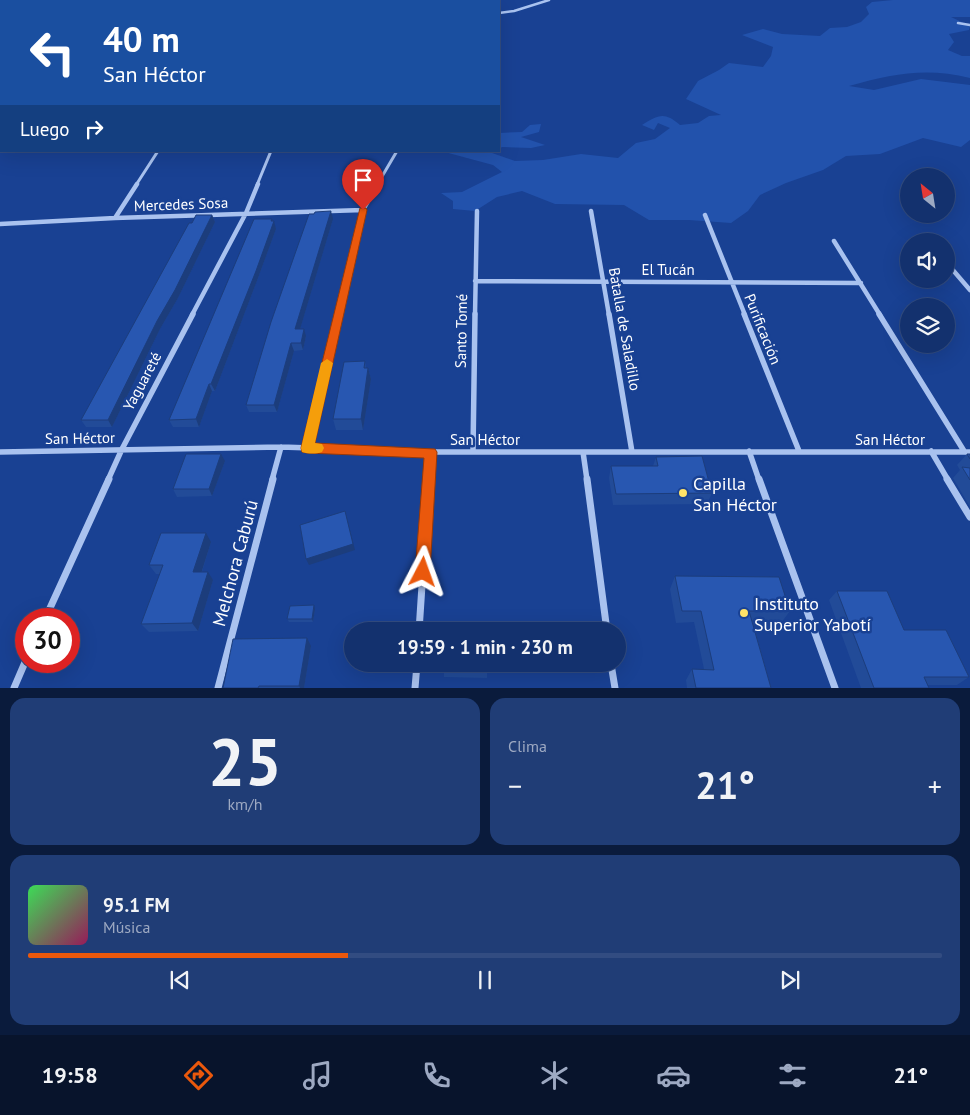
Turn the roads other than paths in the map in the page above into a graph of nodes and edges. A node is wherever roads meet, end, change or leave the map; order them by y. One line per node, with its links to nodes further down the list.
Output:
1 (549, 0): 2 (street)
2 (500, 13)
3 (958, 24): 4 (street)
4 (970, 25)
5 (157, 152): 13 (street)
6 (270, 152): 11 (street, Yaguareté)
7 (396, 152): 8 (street)
8 (363, 210): 11 (street, Mercedes Sosa); 23 (street)
9 (477, 211): 17 (street, Santo Tomé)
10 (591, 211): 18 (street, Batalla de Saladillo)
11 (246, 213): 13 (street, Mercedes Sosa); 24 (street, Yaguareté)
12 (705, 215): 19 (street, Purificación)
13 (115, 218): 14 (street, Mercedes Sosa)
14 (0, 224)
15 (834, 240): 20 (street)
16 (955, 272): 21 (street)
17 (475, 281): 18 (street, El Tucán); 25 (street, Santo Tomé)
18 (602, 282): 19 (street, El Tucán); 32 (street, Batalla de Saladillo)
19 (731, 282): 20 (street, El Tucán); 27 (street, Purificación)
20 (860, 283): 33 (street)
21 (970, 290)
22 (282, 447): 23 (street, San Héctor); 24 (street, San Héctor); 42 (street, Melchora Caburú)
23 (307, 448): 30 (street, San Héctor)
24 (122, 449): 29 (street, San Héctor); 35 (street, Yaguareté)
25 (474, 451): 30 (street, San Héctor); 31 (street, San Héctor)
26 (749, 451): 27 (street, San Héctor); 32 (street, San Héctor); 45 (street)
27 (799, 451): 28 (street, San Héctor)
28 (931, 451): 33 (street, San Héctor); 34 (street)
29 (0, 452)
30 (431, 452): 36 (street)
31 (583, 452): 32 (street, San Héctor); 37 (street)
32 (632, 452)
33 (967, 452)
34 (970, 517)
35 (50, 608)
36 (420, 622)
37 (606, 622)
38 (416, 672): 43 (street)
39 (613, 672): 44 (street)
40 (20, 673): 41 (street)
41 (14, 688)
42 (218, 688)
43 (415, 688)
44 (615, 688)
45 (835, 688)

